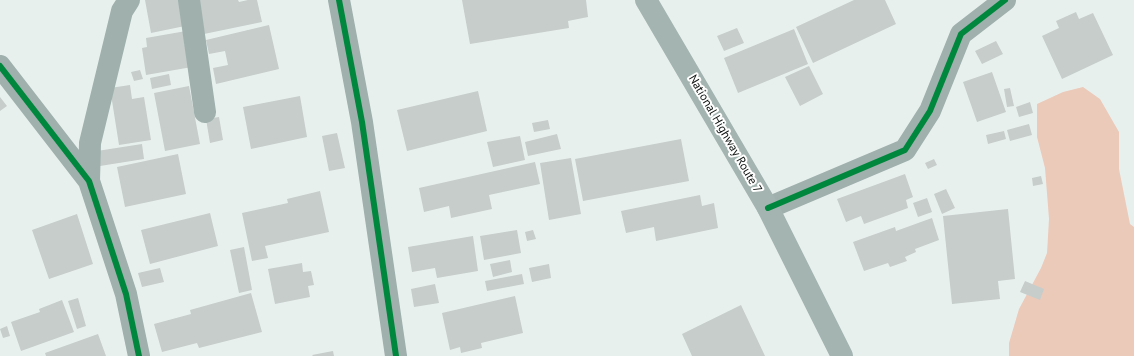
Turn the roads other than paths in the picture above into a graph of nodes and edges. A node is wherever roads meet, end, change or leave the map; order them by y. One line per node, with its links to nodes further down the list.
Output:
1 (129, 0): 8 (street)
2 (189, 0): 7 (street)
3 (339, 0): 11 (street)
4 (646, 0): 9 (highway, National Highway Route 7)
5 (1005, 0): 9 (street)
6 (0, 66): 8 (street)
7 (205, 112)
8 (89, 181): 10 (street)
9 (768, 208): 12 (highway, National Highway Route 7)
10 (139, 356)
11 (396, 356)
12 (842, 356)

